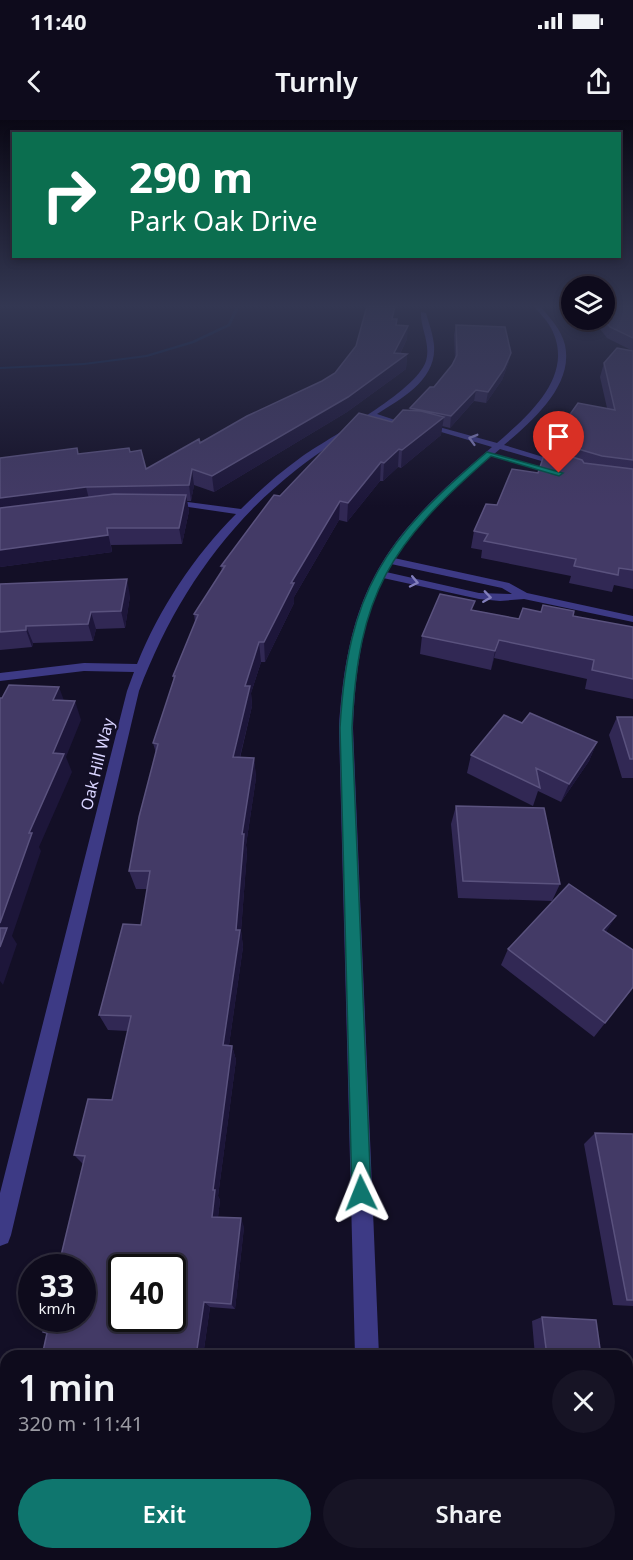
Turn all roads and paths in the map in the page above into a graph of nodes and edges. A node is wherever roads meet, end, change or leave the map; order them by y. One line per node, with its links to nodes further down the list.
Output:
1 (422, 373): 3 (street, Oak Hill Way)
2 (560, 373): 7 (street)
3 (370, 415): 4 (street); 11 (street, Oak Hill Way)
4 (398, 423): 5 (street); 6 (street)
5 (448, 432): 6 (street); 7 (street, one-way to 5)
6 (439, 439): 7 (street)
7 (494, 450): 8 (street); 9 (street); 12 (street)
8 (543, 459): 9 (street); 9 (street)
9 (534, 466)
10 (156, 501): 11 (street)
11 (242, 512): 18 (street, Oak Hill Way)
12 (388, 560): 13 (street); 14 (street)
13 (379, 574): 15 (street, one-way to 15); 21 (street)
14 (457, 574): 15 (street); 16 (street)
15 (449, 590): 16 (street, one-way to 16)
16 (524, 596): 17 (street)
17 (633, 619)
18 (141, 668): 19 (street); 20 (street, Oak Hill Way)
19 (0, 677)
20 (0, 1235)
21 (367, 1350)

